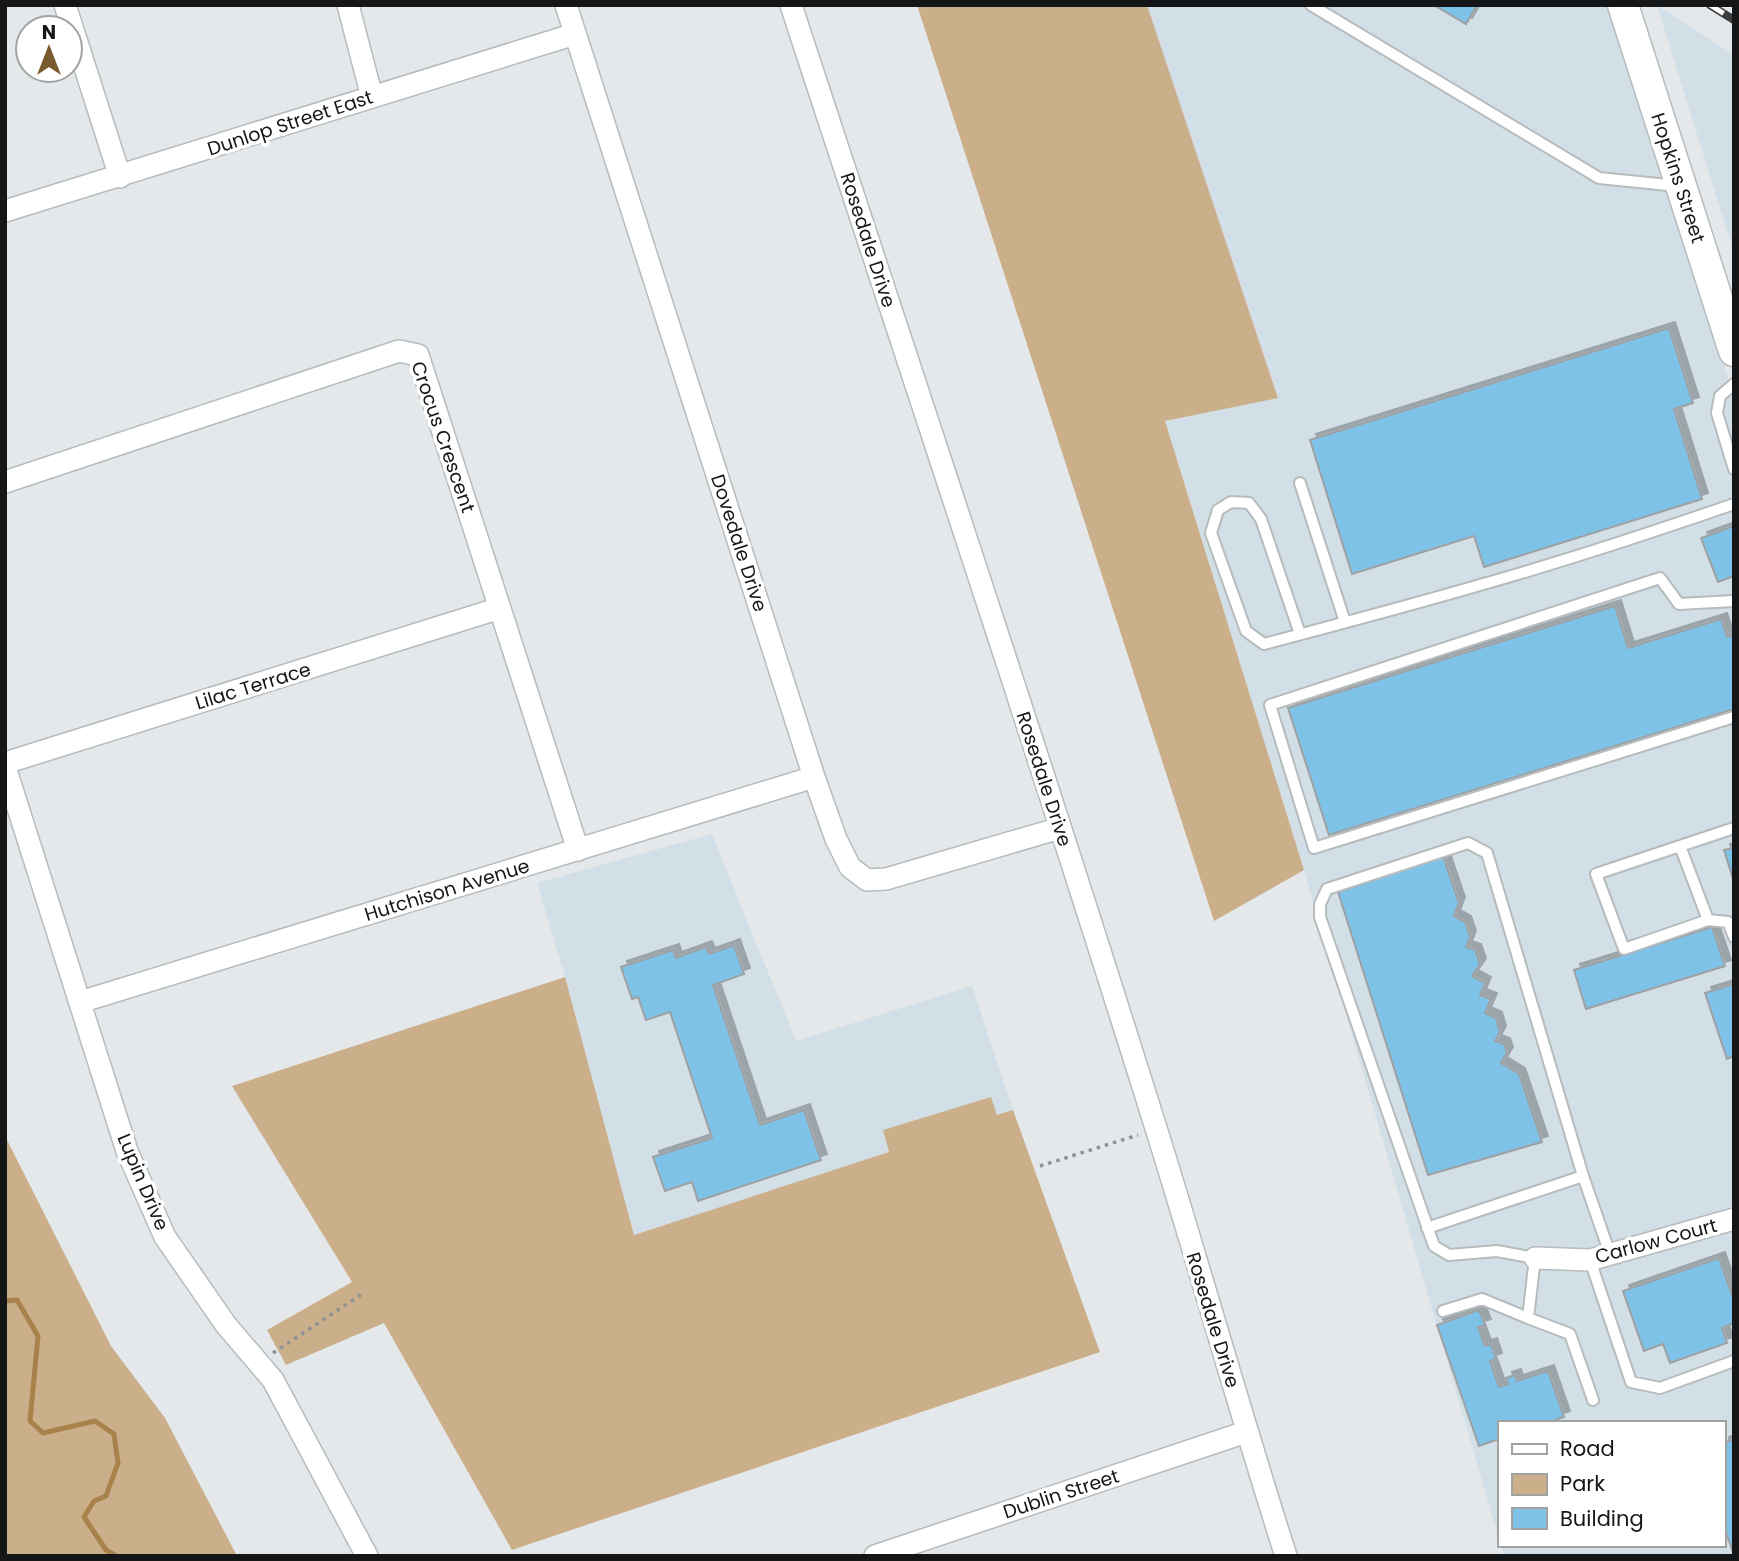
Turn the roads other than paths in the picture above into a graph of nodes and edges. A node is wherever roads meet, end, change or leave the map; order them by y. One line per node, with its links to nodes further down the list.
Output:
1 (65, 5): 9 (street)
2 (348, 5): 8 (street)
3 (566, 5): 7 (street, Dovedale Drive)
4 (791, 5): 25 (street, Rosedale Drive)
5 (1311, 5): 10 (lane)
6 (1623, 5): 10 (main road, Hopkins Street)
7 (575, 34): 8 (street, Dunlop Street East); 24 (street, Dovedale Drive)
8 (372, 97): 9 (street, Dunlop Street East)
9 (120, 177): 11 (street, Dunlop Street East)
10 (1680, 186): 12 (main road, Hopkins Street)
11 (5, 211)
12 (1733, 344)
13 (1734, 384): 14 (lane)
14 (1734, 469)
15 (5, 482): 19 (street, Crocus Crescent)
16 (1300, 483): 20 (lane)
17 (1734, 504): 20 (lane)
18 (1734, 601): 22 (lane)
19 (500, 608): 23 (street, Lilac Terrace); 28 (street, Crocus Crescent)
20 (1345, 622): 21 (lane)
21 (1300, 634): 21 (lane)
22 (1734, 717)
23 (5, 765): 31 (street, Lupin Drive)
24 (814, 777): 25 (street, Dovedale Drive); 28 (street, Hutchison Avenue)
25 (1060, 828): 41 (street, Rosedale Drive)
26 (1734, 828): 27 (lane)
27 (1680, 846): 29 (lane); 29 (lane)
28 (578, 850): 31 (street, Hutchison Avenue)
29 (1708, 920): 30 (lane)
30 (1734, 936)
31 (80, 1002): 42 (street, Lupin Drive)
32 (1583, 1176): 34 (lane); 34 (lane); 35 (lane)
33 (1734, 1219): 35 (street, Carlow Court)
34 (1427, 1227): 36 (lane)
35 (1600, 1257): 36 (street, Carlow Court); 39 (lane)
36 (1535, 1258): 38 (lane)
37 (1443, 1311): 38 (lane)
38 (1528, 1318): 40 (lane)
39 (1734, 1361)
40 (1593, 1400)
41 (1247, 1432): 43 (street, Dublin Street); 44 (street, Rosedale Drive)
42 (367, 1556)
43 (875, 1556)
44 (1286, 1556)

